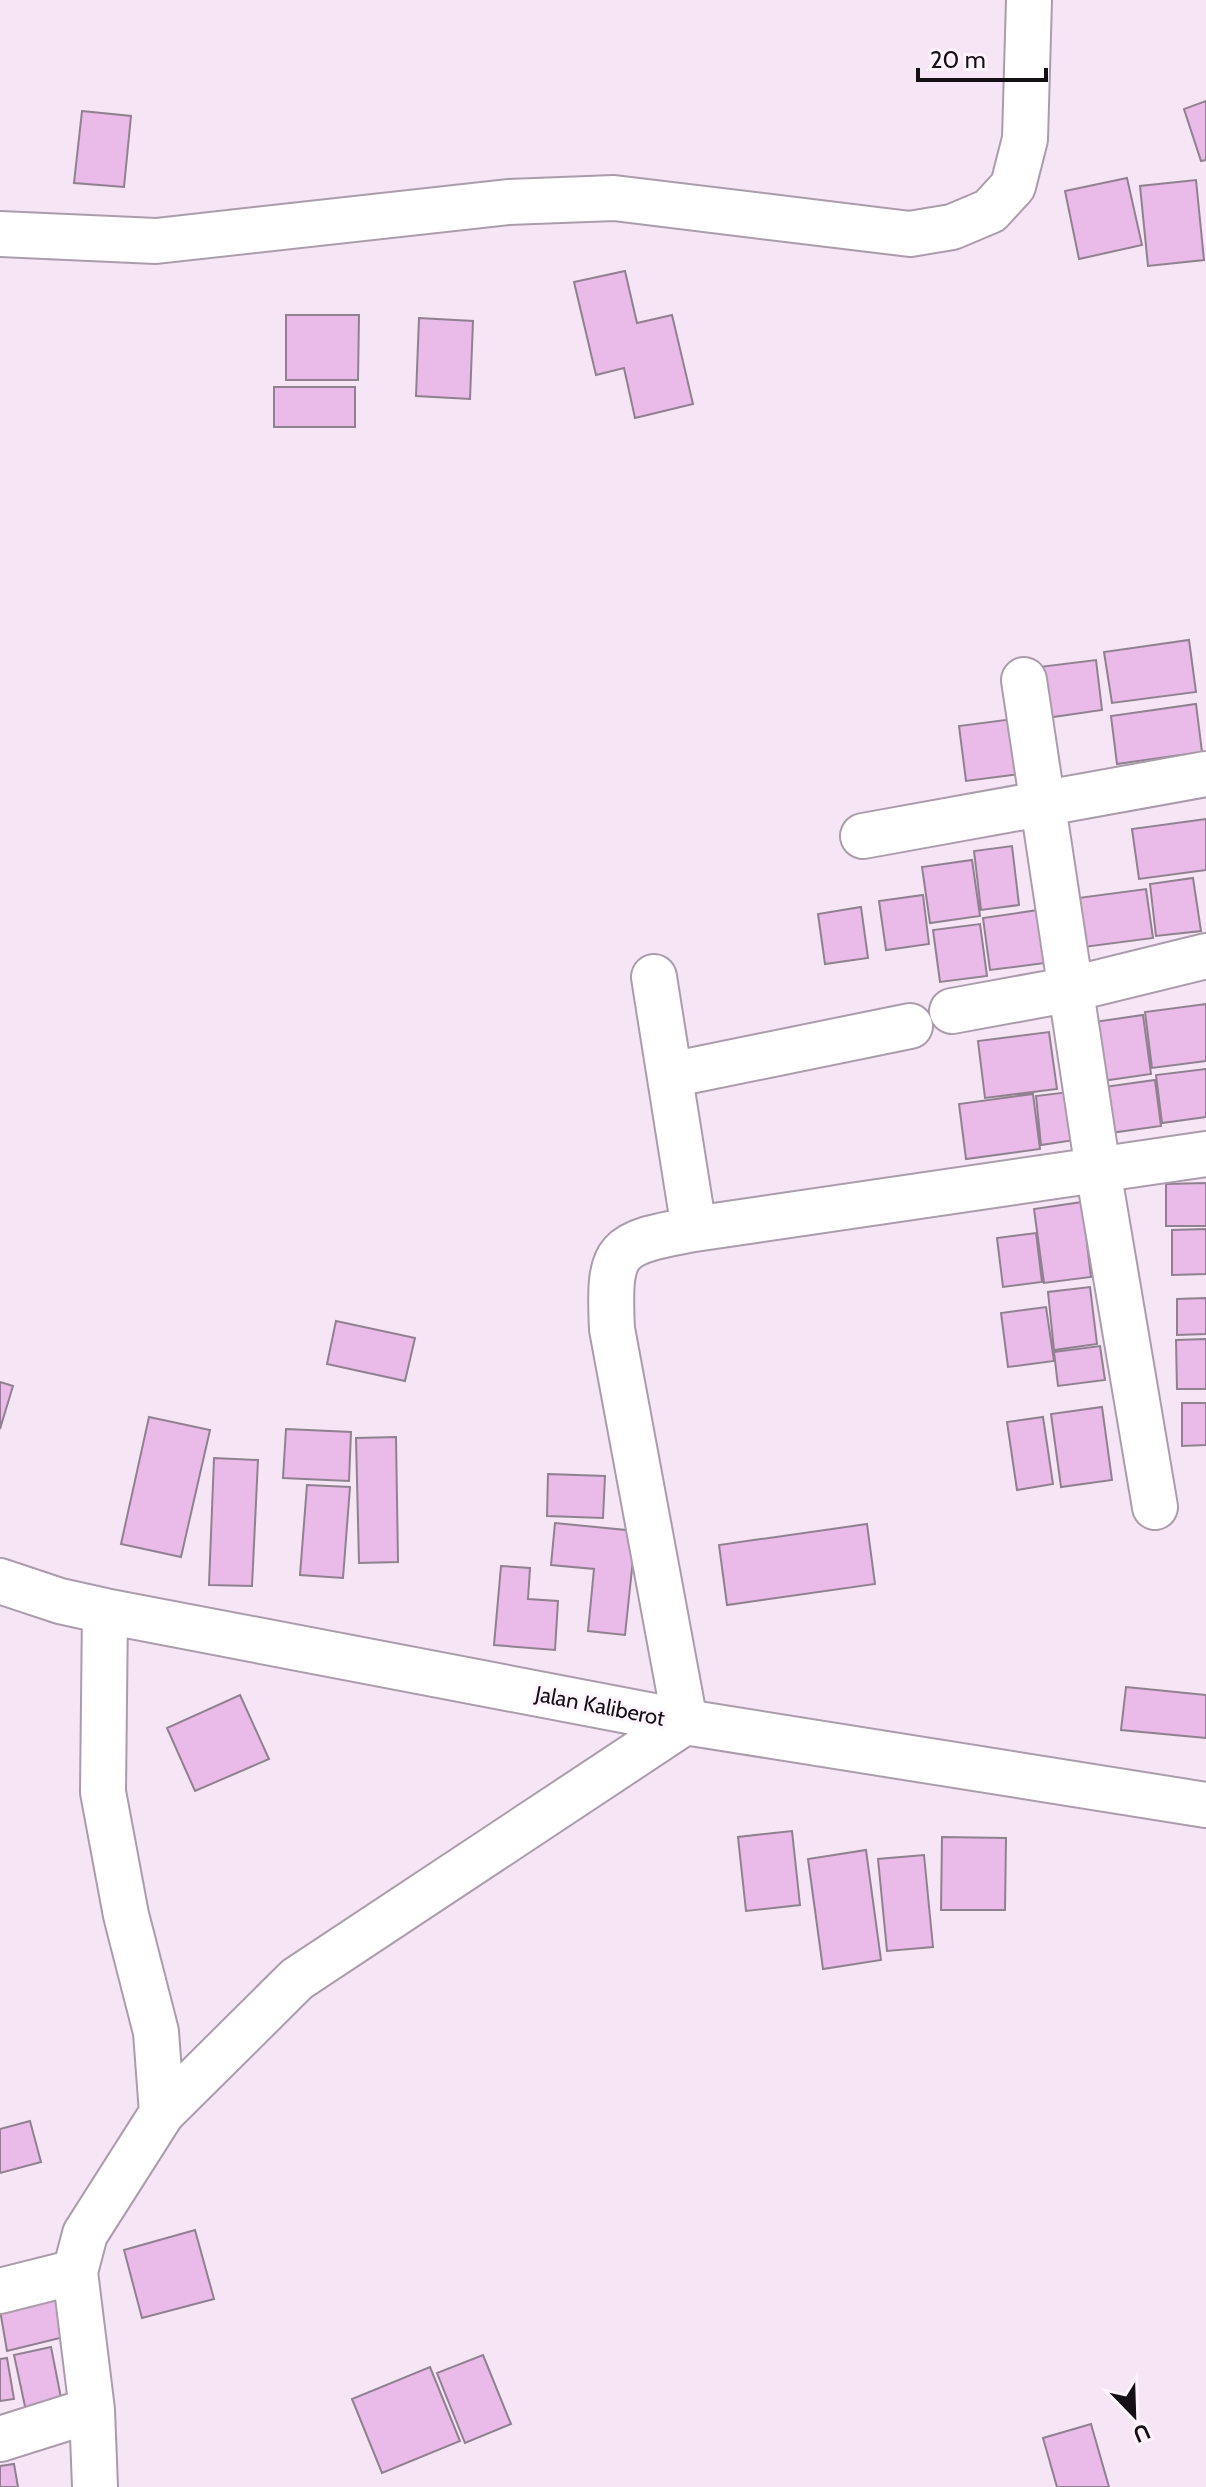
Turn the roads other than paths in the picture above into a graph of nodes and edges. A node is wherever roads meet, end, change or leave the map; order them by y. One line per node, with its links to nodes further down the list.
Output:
1 (1029, 0): 2 (street)
2 (0, 234)
3 (1024, 680): 5 (street)
4 (1206, 774): 5 (street)
5 (1043, 804): 6 (street); 9 (street)
6 (863, 836)
7 (1206, 956): 9 (street)
8 (654, 977): 12 (street)
9 (1072, 989): 10 (street); 14 (street)
10 (952, 1011)
11 (910, 1026): 12 (street)
12 (670, 1075): 15 (street)
13 (1206, 1154): 14 (street)
14 (1098, 1170): 15 (street); 16 (street)
15 (694, 1229): 19 (street)
16 (1155, 1507)
17 (0, 1581): 18 (street, Jalan Kaliberot)
18 (105, 1611): 19 (street, Jalan Kaliberot); 21 (street)
19 (685, 1722): 20 (street, Jalan Kaliberot); 21 (street)
20 (1206, 1805)
21 (162, 2113): 22 (street)
22 (75, 2272): 23 (street); 24 (street)
23 (0, 2291)
24 (92, 2410): 25 (street); 26 (street)
25 (0, 2439)
26 (95, 2487)

